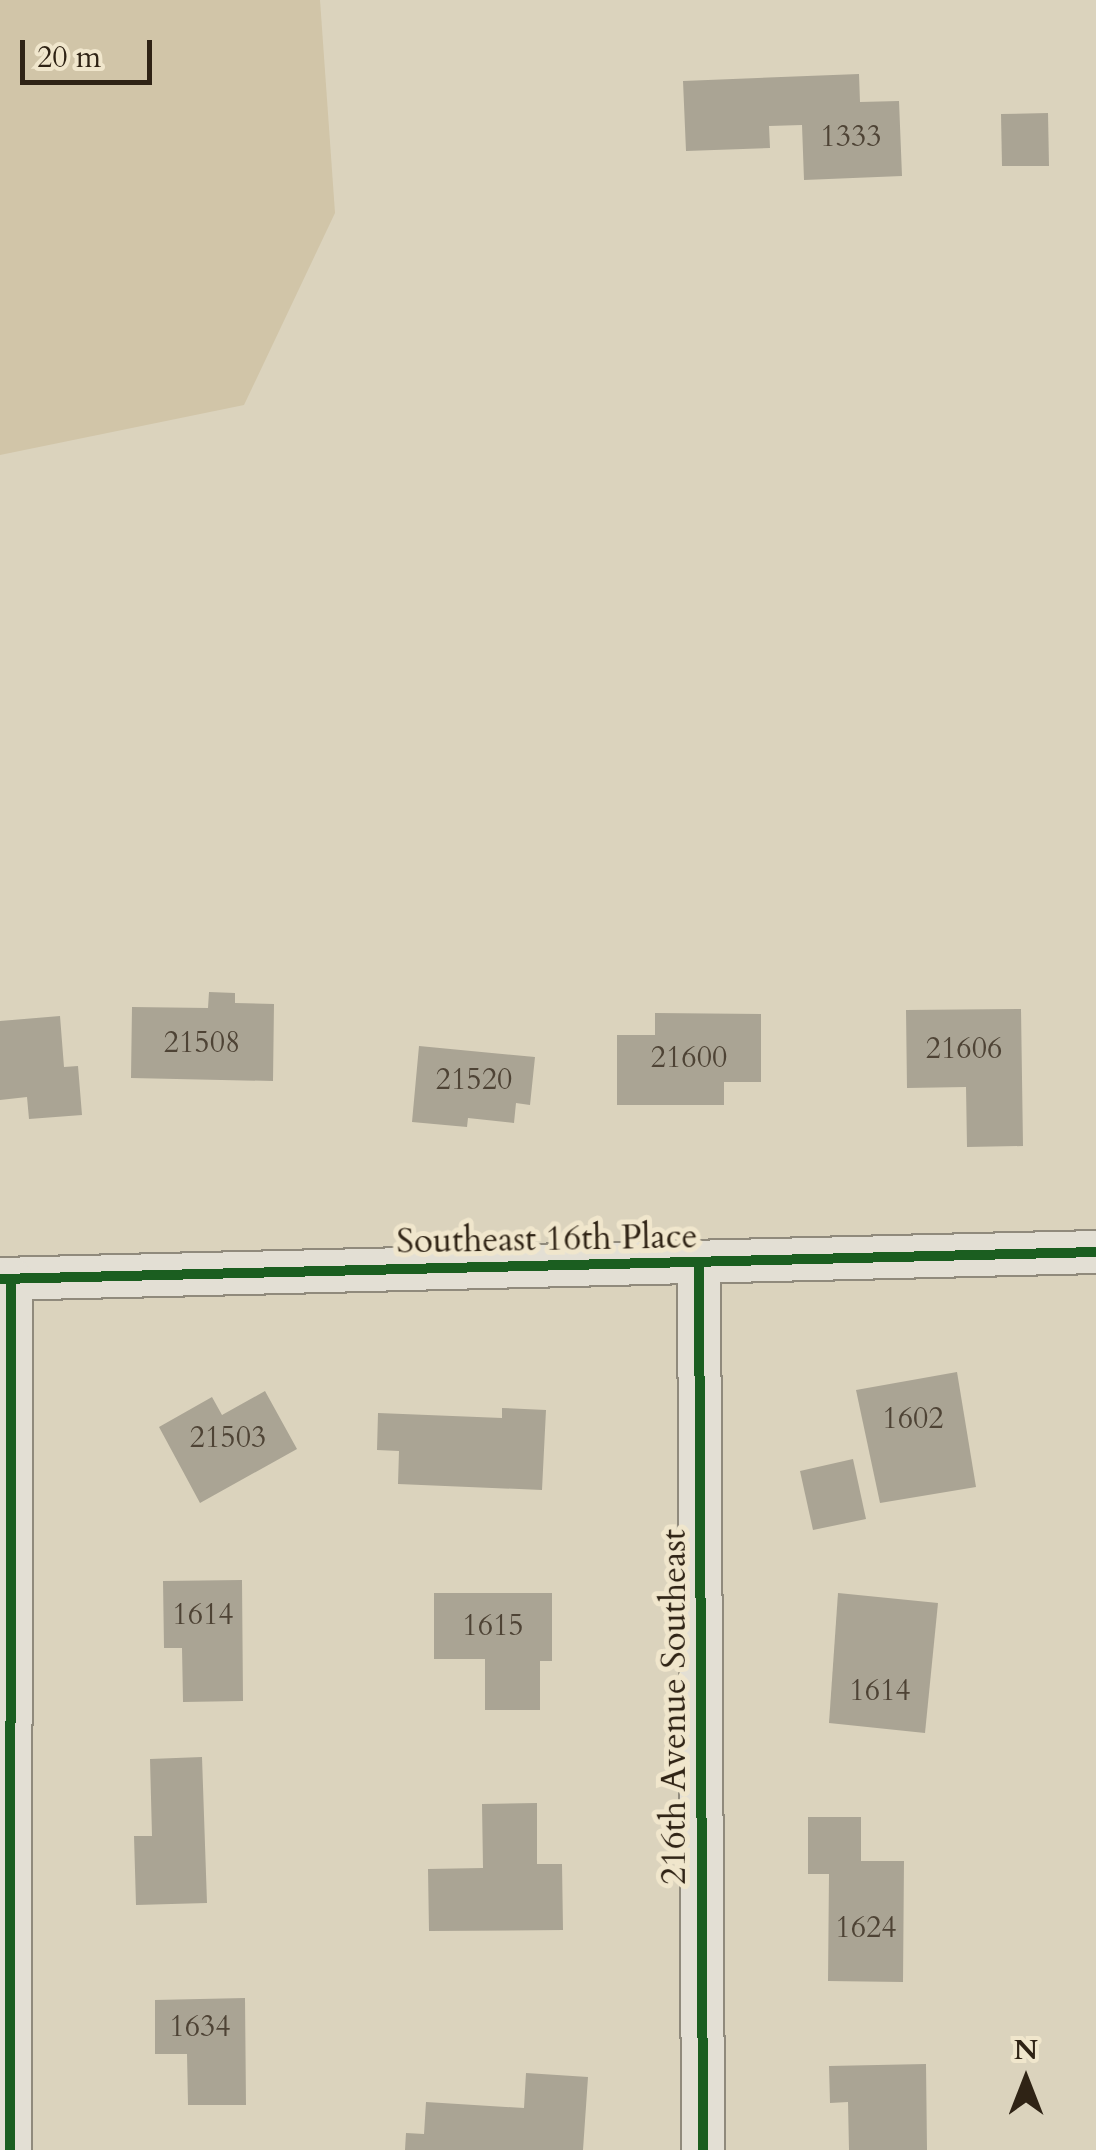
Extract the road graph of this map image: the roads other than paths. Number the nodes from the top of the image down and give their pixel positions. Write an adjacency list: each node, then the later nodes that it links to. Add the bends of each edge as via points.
1 (1096, 1252): 2 (street, Southeast 16th Place)
2 (700, 1264): 3 (street, Southeast 16th Place); 5 (street, 216th Avenue Southeast)
3 (5, 1279): 4 (street)
4 (10, 2150)
5 (703, 2150)

